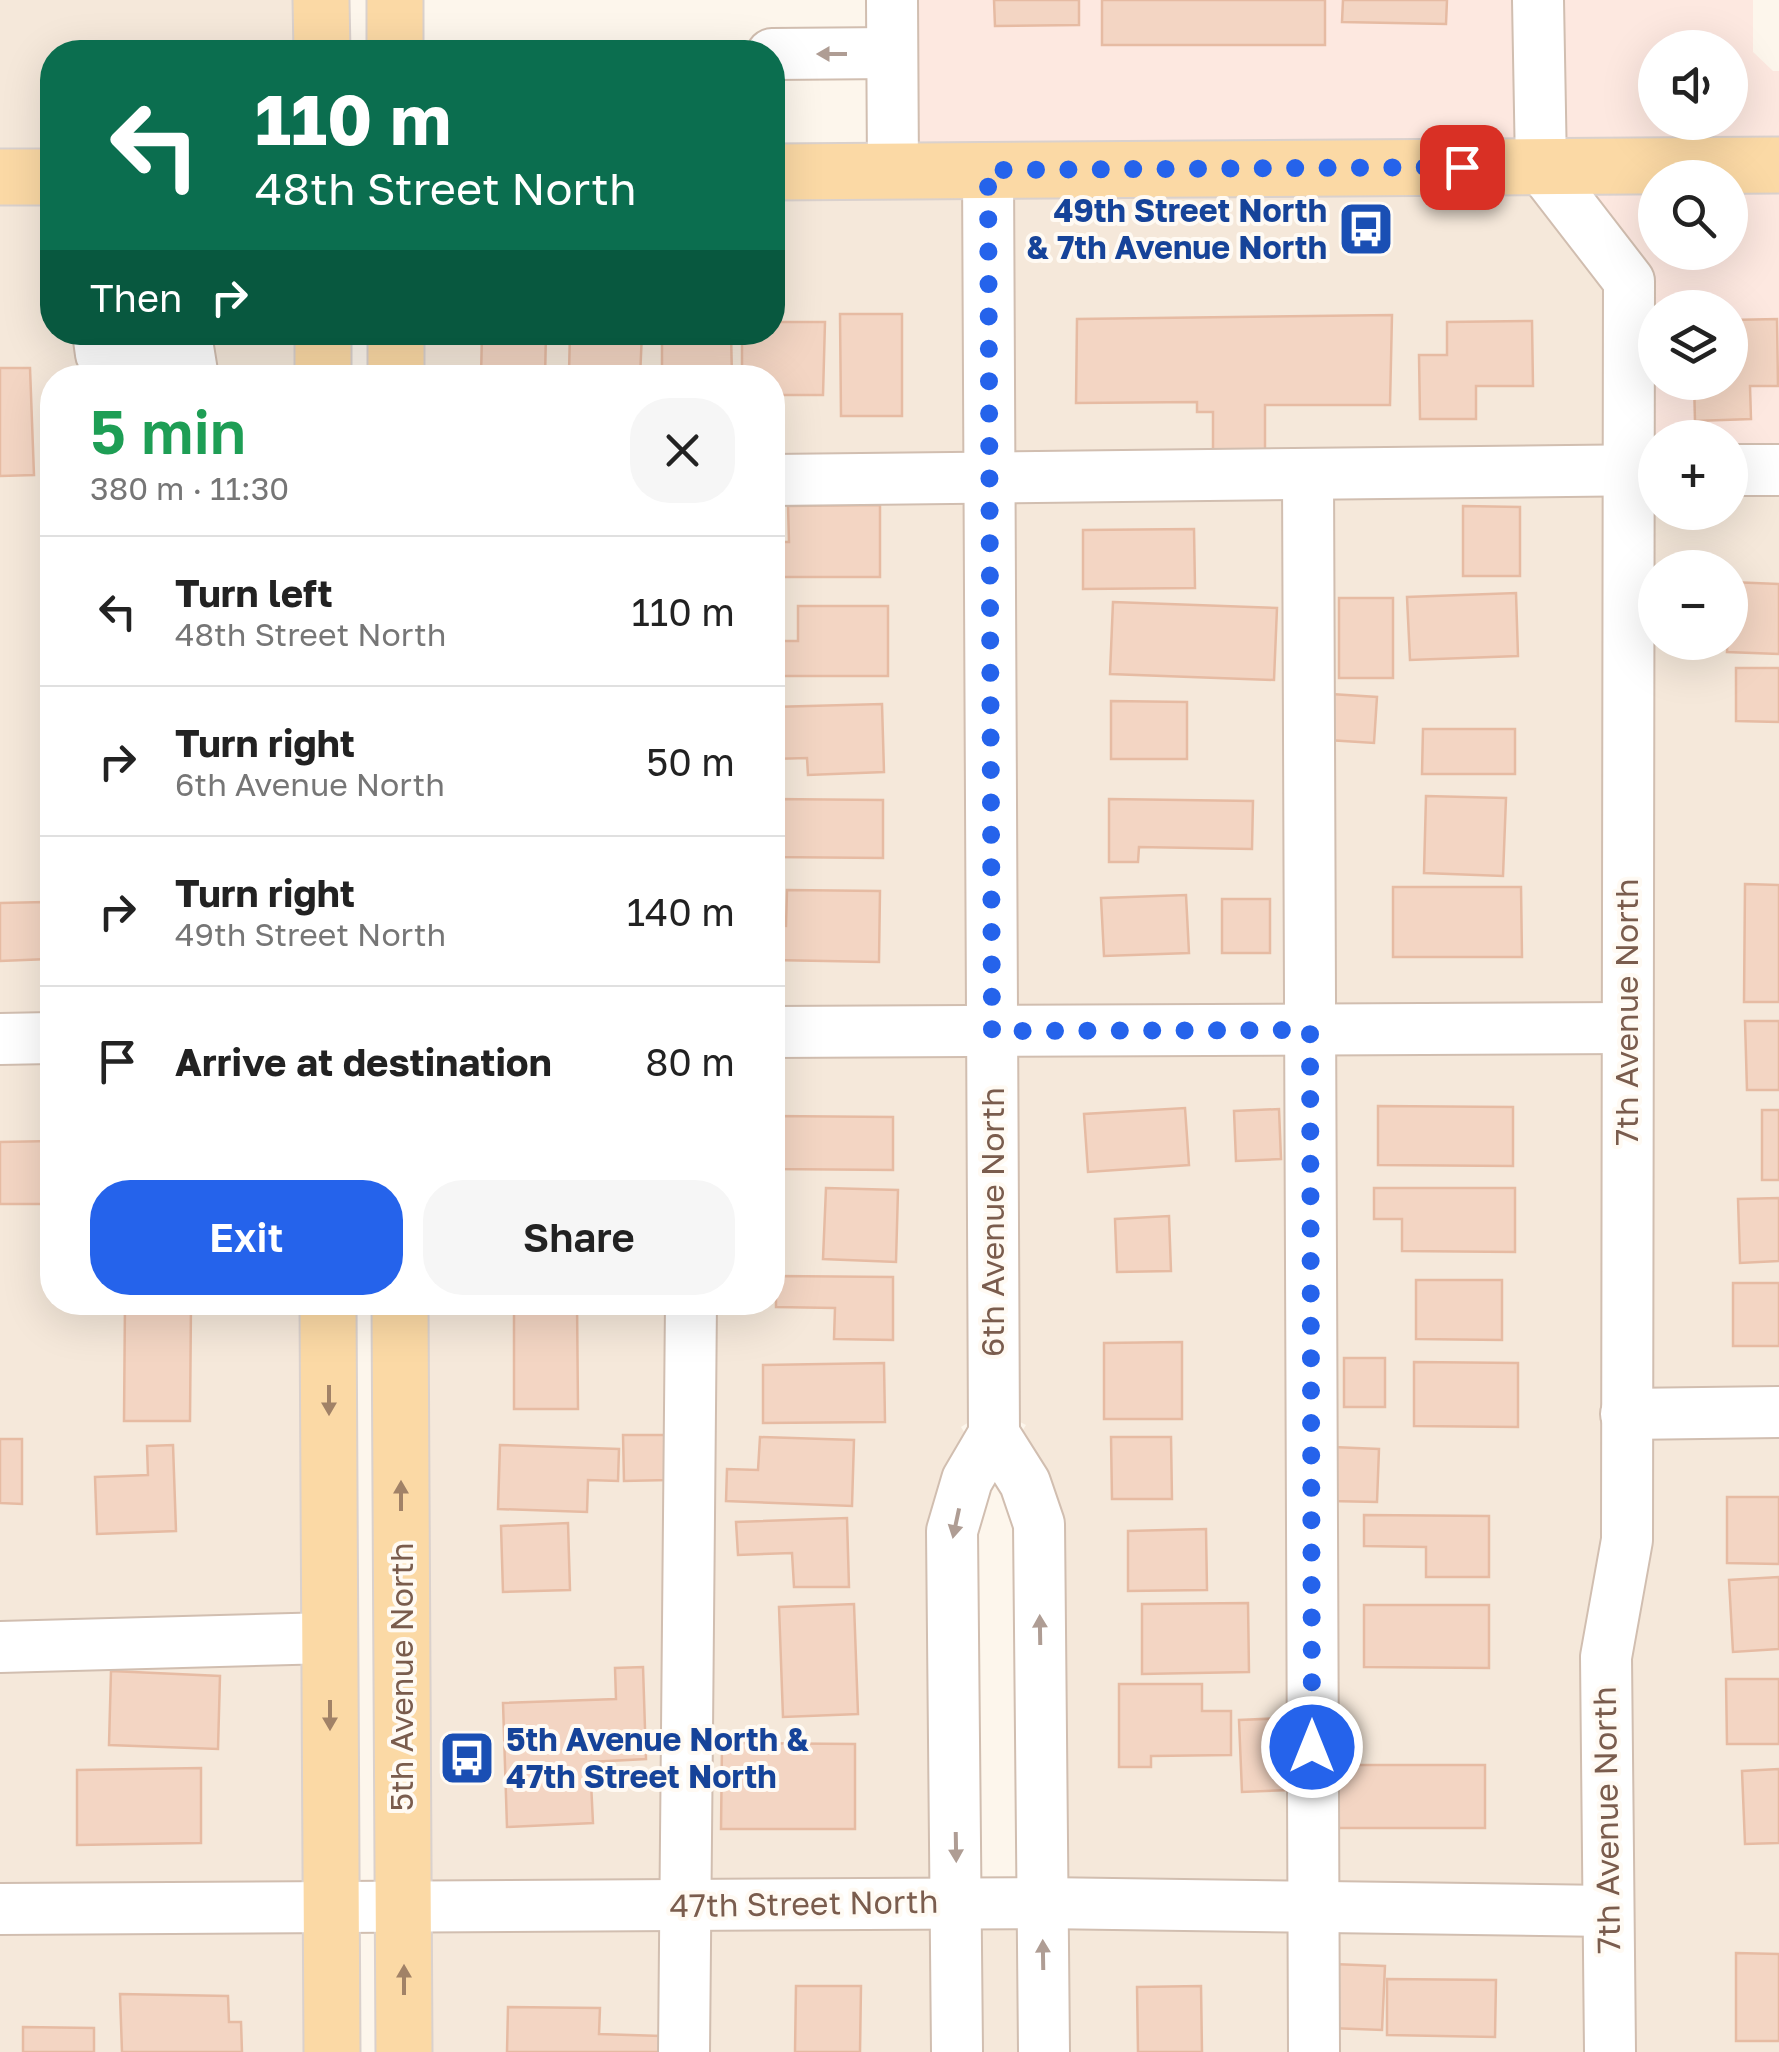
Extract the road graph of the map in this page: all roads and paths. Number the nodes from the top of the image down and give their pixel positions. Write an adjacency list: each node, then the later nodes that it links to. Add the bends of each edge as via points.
1 (322, 0): 5 (main road)
2 (395, 0): 6 (main road)
3 (892, 0): 8 (street)
4 (1538, 0): 10 (street)
5 (322, 40)
6 (395, 40)
7 (785, 54): 8 (street, one-way to 7)
8 (892, 54): 12 (street)
9 (1779, 165): 10 (main road)
10 (1540, 166): 11 (main road); 18 (street, 7th Avenue North, via 1629,281)
11 (988, 170): 12 (main road); 23 (street, 6th Avenue North)
12 (893, 171): 13 (main road)
13 (785, 172)
14 (0, 177): 15 (main road)
15 (40, 177)
16 (100, 345): 17 (street, via 101,354 188,348)
17 (191, 365)
18 (1639, 420)
19 (1638, 470): 22 (street)
20 (1748, 470): 21 (street)
21 (1779, 470)
22 (1308, 474): 23 (street); 27 (street)
23 (990, 478): 24 (street); 28 (street, 6th Avenue North)
24 (785, 480)
25 (1640, 530): 26 (street, 7th Avenue North)
26 (1627, 1028): 27 (street); 36 (street, 7th Avenue North)
27 (1310, 1030): 28 (street); 43 (street)
28 (992, 1031): 29 (street); 37 (street, 6th Avenue North)
29 (785, 1032)
30 (40, 1038): 31 (street)
31 (0, 1039)
32 (328, 1315): 38 (main road, one-way to 38)
33 (400, 1315): 46 (main road, 5th Avenue North, one-way to 33)
34 (690, 1315): 42 (street)
35 (1779, 1412): 36 (street)
36 (1626, 1414): 47 (street, 7th Avenue North, via 1627,1540 1606,1657)
37 (994, 1434): 40 (street, one-way to 40, via 966,1480 952,1531); 41 (street, one-way to 37, via 1038,1524 1026,1483)
38 (330, 1638): 39 (street); 45 (main road, one-way to 45)
39 (0, 1647)
40 (956, 1903): 41 (street, 47th Street North); 42 (street, 47th Street North); 51 (street)
41 (1043, 1903): 43 (street, 47th Street North); 52 (street, one-way to 41)
42 (684, 1906): 46 (street, 47th Street North); 50 (street)
43 (1313, 1906): 47 (street, 47th Street North); 53 (street)
44 (0, 1909): 45 (street, 47th Street North)
45 (331, 1909): 46 (street, 47th Street North); 48 (main road)
46 (404, 1909): 49 (main road, 5th Avenue North, one-way to 46)
47 (1608, 1911): 54 (street, 7th Avenue North)
48 (332, 2052)
49 (404, 2052)
50 (684, 2052)
51 (957, 2052)
52 (1044, 2052)
53 (1314, 2052)
54 (1610, 2052)

